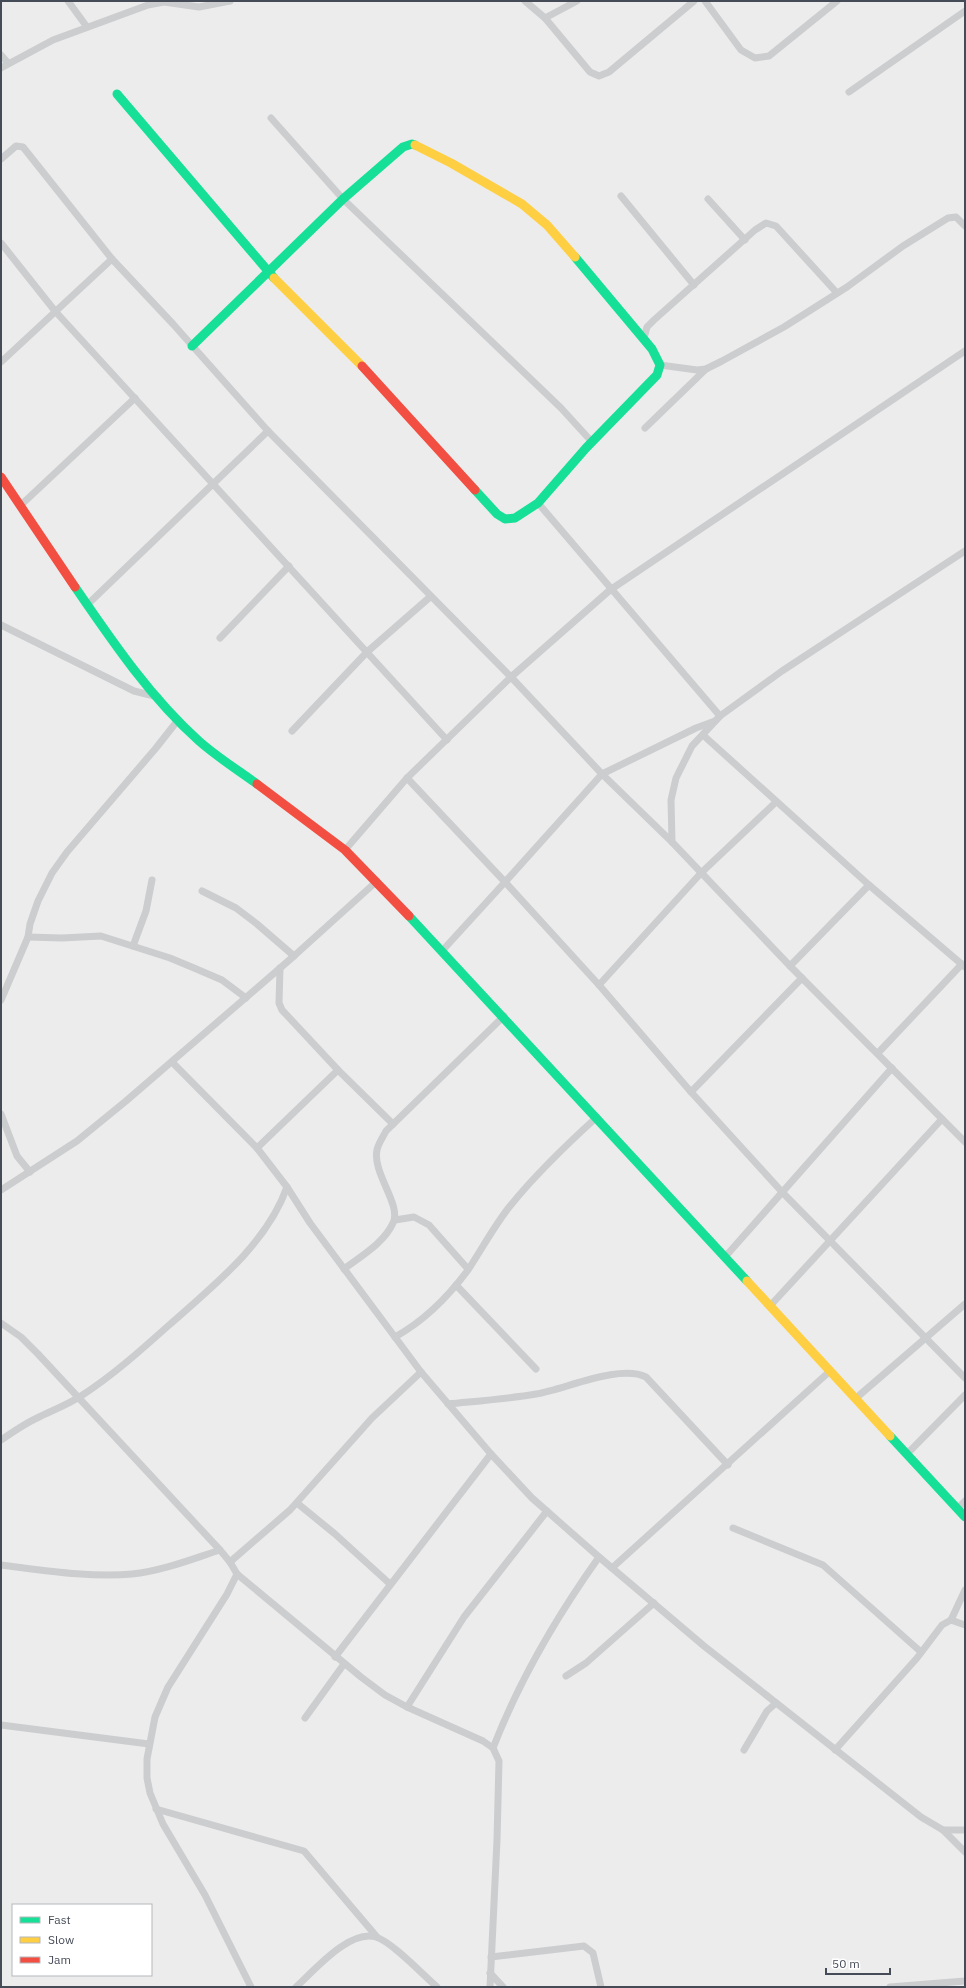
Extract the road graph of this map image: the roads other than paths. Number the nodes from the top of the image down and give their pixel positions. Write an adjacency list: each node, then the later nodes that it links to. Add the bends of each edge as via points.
1 (68, 1): 11 (street)
2 (230, 1): 8 (street, via 199,7)
3 (525, 1): 10 (street)
4 (577, 1): 10 (street)
5 (694, 1): 10 (street, via 609,72 599,76 590,72)
6 (705, 1): 7 (street, via 741,50 755,58 769,56)
7 (837, 1)
8 (185, 3): 11 (street, via 157,3)
9 (965, 11): 15 (street)
10 (545, 18)
11 (87, 27): 13 (street, via 53,40)
12 (1, 55): 13 (street)
13 (8, 63): 14 (street)
14 (1, 68)
15 (849, 92)
16 (117, 94): 26 (street)
17 (271, 118): 20 (street)
18 (1, 159): 25 (street, via 16,146 23,147)
19 (621, 196): 27 (street)
20 (343, 199): 26 (street); 30 (street, via 403,147 408,144 417,145 522,204 537,216 597,281); 39 (street, via 561,408)
21 (708, 199): 23 (street)
22 (965, 226): 28 (street, via 956,217 948,218 903,246)
23 (744, 240): 27 (street); 28 (street, via 761,225 772,223)
24 (1, 243): 29 (street)
25 (112, 259): 29 (street); 31 (street)
26 (268, 272): 31 (street); 42 (street, via 342,344 497,514 504,519 515,518)
27 (694, 285): 30 (street, via 654,320)
28 (837, 294): 35 (street, via 784,327)
29 (55, 311): 33 (street); 36 (street)
30 (644, 338): 34 (street)
31 (192, 346): 38 (street)
32 (965, 351): 46 (street)
33 (1, 362)
34 (660, 365): 35 (street, via 689,370); 39 (street, via 657,375)
35 (706, 369): 37 (street)
36 (135, 398): 41 (street); 43 (street)
37 (645, 428)
38 (268, 431): 41 (street); 47 (street)
39 (592, 442): 42 (street)
40 (1, 477): 43 (street)
41 (214, 483): 45 (street); 48 (street)
42 (538, 503): 46 (street)
43 (21, 505): 48 (street)
44 (965, 551): 54 (street, via 782,671)
45 (289, 566): 50 (street); 51 (street)
46 (610, 590): 52 (street); 54 (street)
47 (430, 597): 51 (street); 52 (street)
48 (87, 605): 53 (street)
49 (1, 625): 53 (street, via 134,691)
50 (220, 638)
51 (367, 652): 56 (street); 58 (street)
52 (511, 677): 58 (street); 59 (street)
53 (158, 697): 55 (street)
54 (719, 718): 57 (street); 59 (street)
55 (178, 720): 63 (street, via 211,750); 70 (street, via 77,839 52,873 38,901)
56 (292, 731)
57 (703, 735): 61 (street); 62 (street, via 692,746 676,778 671,800)
58 (447, 740): 60 (street)
59 (602, 774): 62 (street); 67 (street)
60 (407, 778): 63 (street); 67 (street)
61 (776, 802): 64 (street); 68 (street)
62 (672, 842): 64 (street)
63 (345, 850): 66 (street)
64 (701, 873): 74 (street); 78 (street)
65 (152, 880): 71 (street, via 148,905)
66 (377, 882): 72 (street); 73 (street)
67 (505, 882): 72 (street); 78 (street)
68 (869, 885): 74 (street); 75 (street)
69 (202, 891): 73 (street, via 236,908)
70 (28, 937): 71 (street, via 96,935); 80 (street)
71 (133, 946): 79 (street, via 222,980)
72 (442, 951): 81 (street)
73 (294, 956): 76 (street)
74 (790, 966): 77 (street)
75 (964, 966): 82 (street)
76 (280, 968): 79 (street); 85 (street, via 280,1006)
77 (802, 978): 82 (street); 86 (street)
78 (599, 986): 86 (street)
79 (246, 998): 83 (street)
80 (1, 1000)
81 (504, 1016): 88 (street); 90 (street)
82 (878, 1053): 84 (street)
83 (172, 1062): 92 (street); 93 (street, via 77,1141)
84 (892, 1068): 89 (street); 96 (street)
85 (338, 1070): 90 (street); 92 (street)
86 (691, 1092): 96 (street)
87 (1, 1114): 93 (street, via 17,1156)
88 (597, 1117): 99 (street); 101 (street, via 546,1165 509,1207)
89 (942, 1119): 91 (street); 98 (street)
90 (393, 1124): 97 (street, via 386,1131 377,1150 380,1175 394,1211)
91 (965, 1142)
92 (257, 1148): 94 (street)
93 (30, 1172): 95 (street)
94 (287, 1187): 100 (street); 113 (street, via 277,1211 262,1232 219,1281 117,1370)
95 (1, 1190)
96 (783, 1193): 98 (street); 99 (street)
97 (394, 1220): 100 (street, via 376,1244); 101 (street, via 414,1217 428,1225)
98 (831, 1240): 104 (street); 107 (street)
99 (725, 1257): 104 (street)
100 (344, 1269): 106 (street)
101 (468, 1269): 102 (street)
102 (456, 1285): 106 (street, via 412,1328); 108 (street)
103 (965, 1304): 107 (street)
104 (770, 1306): 109 (street)
105 (1, 1323): 113 (street, via 21,1337)
106 (395, 1337): 110 (street)
107 (926, 1338): 111 (street); 114 (street)
108 (536, 1369)
109 (830, 1371): 114 (street); 119 (street)
110 (421, 1372): 115 (street); 121 (street, via 372,1418)
111 (965, 1378)
112 (965, 1395): 118 (street)
113 (79, 1398): 116 (street, via 36,1418); 126 (street)
114 (855, 1398): 118 (street)
115 (448, 1404): 117 (street); 119 (street, via 538,1394 600,1377 639,1373 646,1377)
116 (1, 1440)
117 (491, 1454): 123 (street); 132 (street)
118 (907, 1454): 122 (street)
119 (728, 1465): 130 (street)
120 (965, 1501): 122 (street)
121 (297, 1503): 128 (street); 132 (street)
122 (957, 1509): 124 (street)
123 (547, 1511): 127 (street); 142 (street, via 464,1617)
124 (965, 1517)
125 (733, 1528): 137 (street, via 823,1565)
126 (220, 1550): 128 (street); 129 (street, via 132,1574 75,1573)
127 (599, 1557): 130 (street); 146 (street, via 578,1587 535,1660)
128 (230, 1562): 131 (street)
129 (1, 1565)
130 (612, 1568): 134 (street)
131 (237, 1574): 138 (street); 145 (street, via 168,1686 155,1717)
132 (390, 1584): 138 (street)
133 (965, 1590): 135 (street)
134 (654, 1603): 140 (street, via 586,1663); 141 (street)
135 (951, 1620): 136 (street); 137 (street, via 942,1625)
136 (965, 1625)
137 (921, 1652): 148 (street)
138 (335, 1657): 139 (street)
139 (344, 1664): 142 (street, via 385,1695); 143 (street)
140 (566, 1676)
141 (776, 1703): 147 (street, via 767,1711); 148 (street)
142 (407, 1707): 146 (street, via 483,1741)
143 (305, 1718)
144 (1, 1726): 145 (street)
145 (150, 1744): 149 (street, via 147,1778)
146 (492, 1748): 154 (street, via 499,1761 499,1776)
147 (744, 1750)
148 (835, 1750): 150 (street, via 921,1818)
149 (156, 1809): 153 (street, via 304,1851); 157 (street, via 205,1895)
150 (943, 1830): 151 (street); 152 (street)
151 (965, 1830)
152 (965, 1852)
153 (377, 1937): 158 (street, via 368,1936 343,1944); 159 (street, via 395,1949)
154 (491, 1957): 155 (street); 162 (street, via 584,1946 593,1954)
155 (490, 1973): 160 (street); 161 (street)
156 (965, 1981): 163 (street)
157 (251, 1987)
158 (296, 1987)
159 (437, 1987)
160 (490, 1987)
161 (503, 1987)
162 (601, 1987)
163 (890, 1987)

